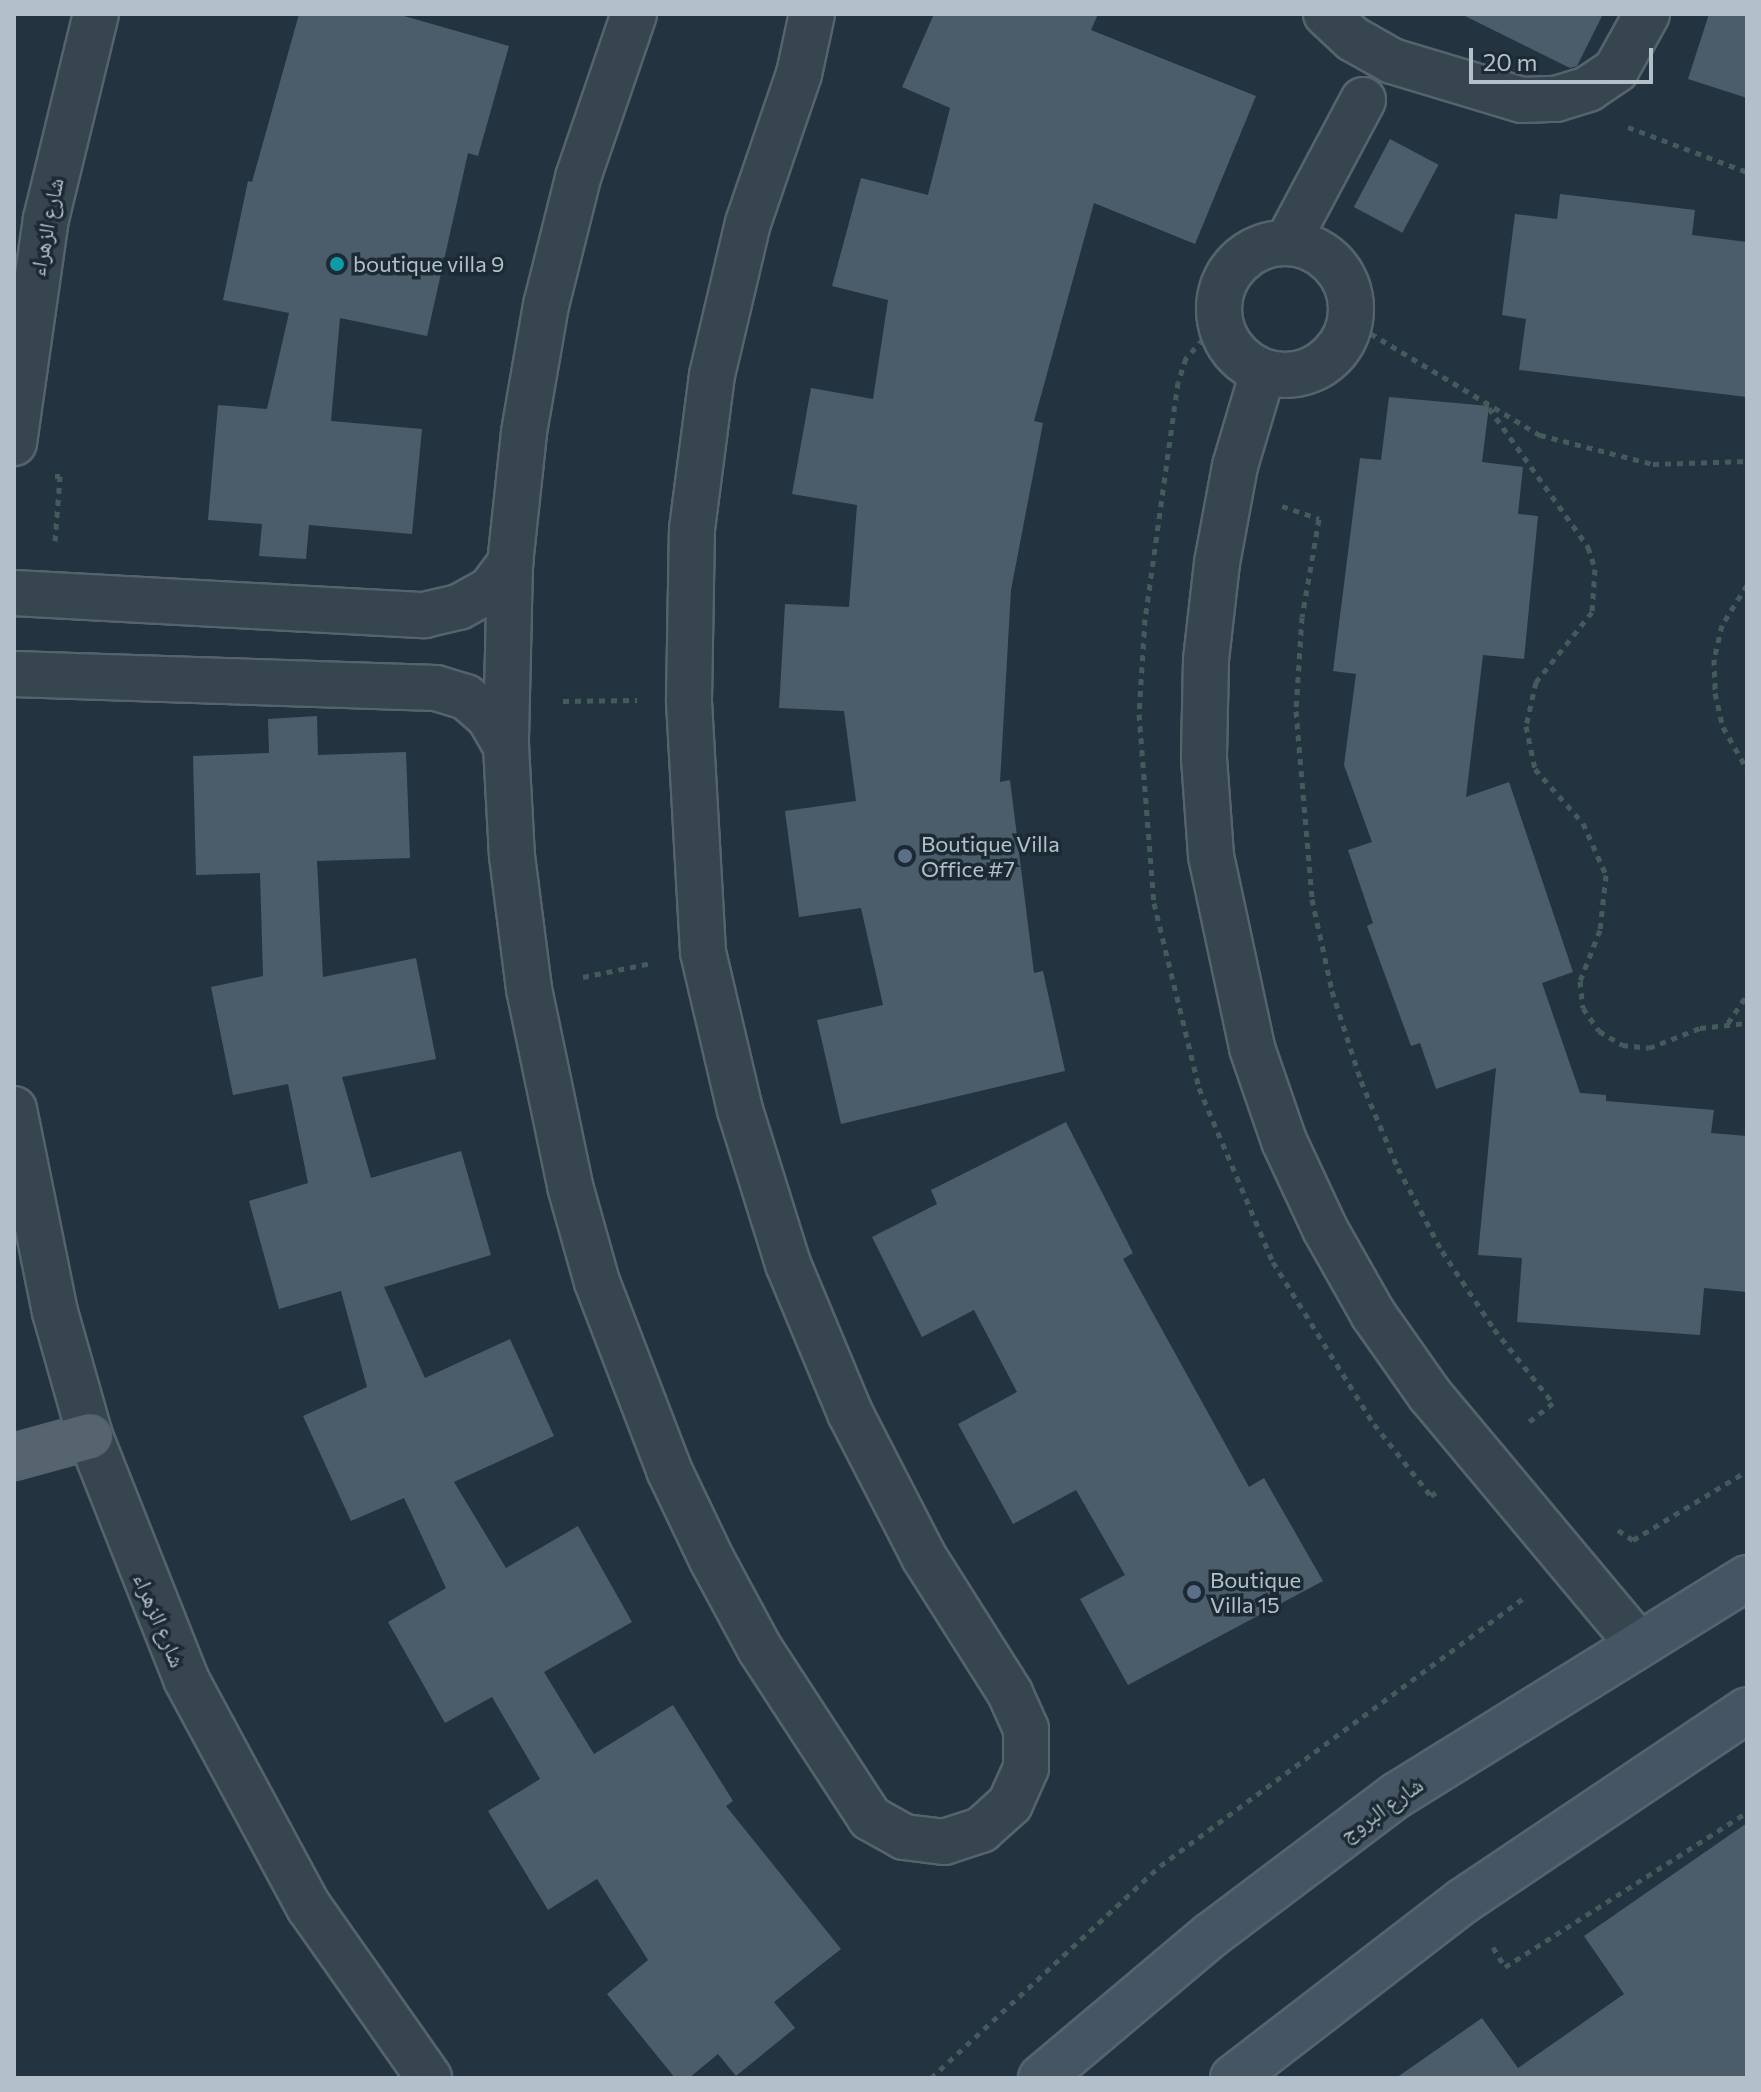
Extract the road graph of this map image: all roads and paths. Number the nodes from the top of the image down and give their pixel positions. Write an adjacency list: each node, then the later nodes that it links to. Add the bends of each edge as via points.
1 (96, 14): 14 (street, شارع الزهراء, via 46,219)
2 (634, 14): 17 (street, via 578,178 546,305 524,433)
3 (812, 14): 21 (street, via 799,74 748,223 712,375 692,529)
4 (1326, 14): 6 (street, via 1353,39 1392,61 1522,100)
5 (1647, 14): 6 (street, via 1616,70 1588,89)
6 (1556, 99): 8 (path)
7 (1363, 100): 9 (street)
8 (1747, 172)
9 (1287, 243): 10 (street, via 1243,258 1227,275 1219,297); 11 (street, via 1329,259 1343,277)
10 (1219, 321): 12 (street, via 1242,361); 33 (path, via 1186,358 1178,382 1145,619 1139,714 1143,809 1154,903 1173,996 1205,1102 1260,1233 1321,1344 1374,1424 1431,1496)
11 (1350, 321): 12 (street, via 1342,343 1308,371 1286,376); 13 (path)
12 (1263, 372): 33 (street, via 1235,466 1206,660 1204,758 1211,856 1227,952 1275,1114 1325,1229 1373,1314)
13 (1489, 408): 15 (path, via 1540,435 1595,453 1653,464); 28 (path, via 1588,547 1595,569 1592,612 1536,682 1526,726 1535,769 1583,823 1606,875 1600,930 1580,981 1583,1008 1610,1038 1649,1048)
14 (14, 443)
15 (1747, 461)
16 (1270, 502): 33 (path, via 1319,519 1302,617 1296,711 1312,899 1332,991 1367,1096 1442,1251 1494,1329 1553,1403)
17 (510, 563): 19 (street, via 490,590 459,607 424,615); 22 (street)
18 (1747, 585): 24 (path, via 1722,625 1714,659 1723,727)
19 (14, 593)
20 (14, 674): 23 (street, via 436,688 466,697 489,717)
21 (689, 699): 22 (path); 25 (street)
22 (506, 702): 23 (street)
23 (506, 746): 26 (street, via 512,856)
24 (1747, 769)
25 (703, 952): 26 (path); 26 (street, via 740,1110 788,1264 850,1413 924,1557 1010,1693 1026,1729 1026,1768 1010,1804 981,1830 944,1842 904,1837 870,1818 760,1649 712,1560 669,1470 597,1282 566,1172)
26 (529, 989)
27 (1747, 995): 28 (path)
28 (1728, 1023): 29 (path)
29 (1747, 1023)
30 (14, 1109): 31 (street, شارع الزهراء, via 55,1312)
31 (90, 1436): 32 (main road); 42 (street, شارع الزهراء, via 180,1665 244,1795 309,1907)
32 (14, 1457)
33 (1482, 1457): 38 (street)
34 (1747, 1471): 35 (path, via 1633,1540)
35 (1609, 1524)
36 (1747, 1578): 38 (street, شارع البروج)
37 (1519, 1589): 43 (path, via 1526,1600 1160,1866)
38 (1638, 1644): 44 (street, شارع البروج, via 1397,1795 1211,1935)
39 (1747, 1710): 41 (street)
40 (1747, 1812): 41 (path, via 1505,1967)
41 (1463, 1901): 45 (street)
42 (429, 2078)
43 (931, 2078)
44 (1041, 2078)
45 (1233, 2078)

